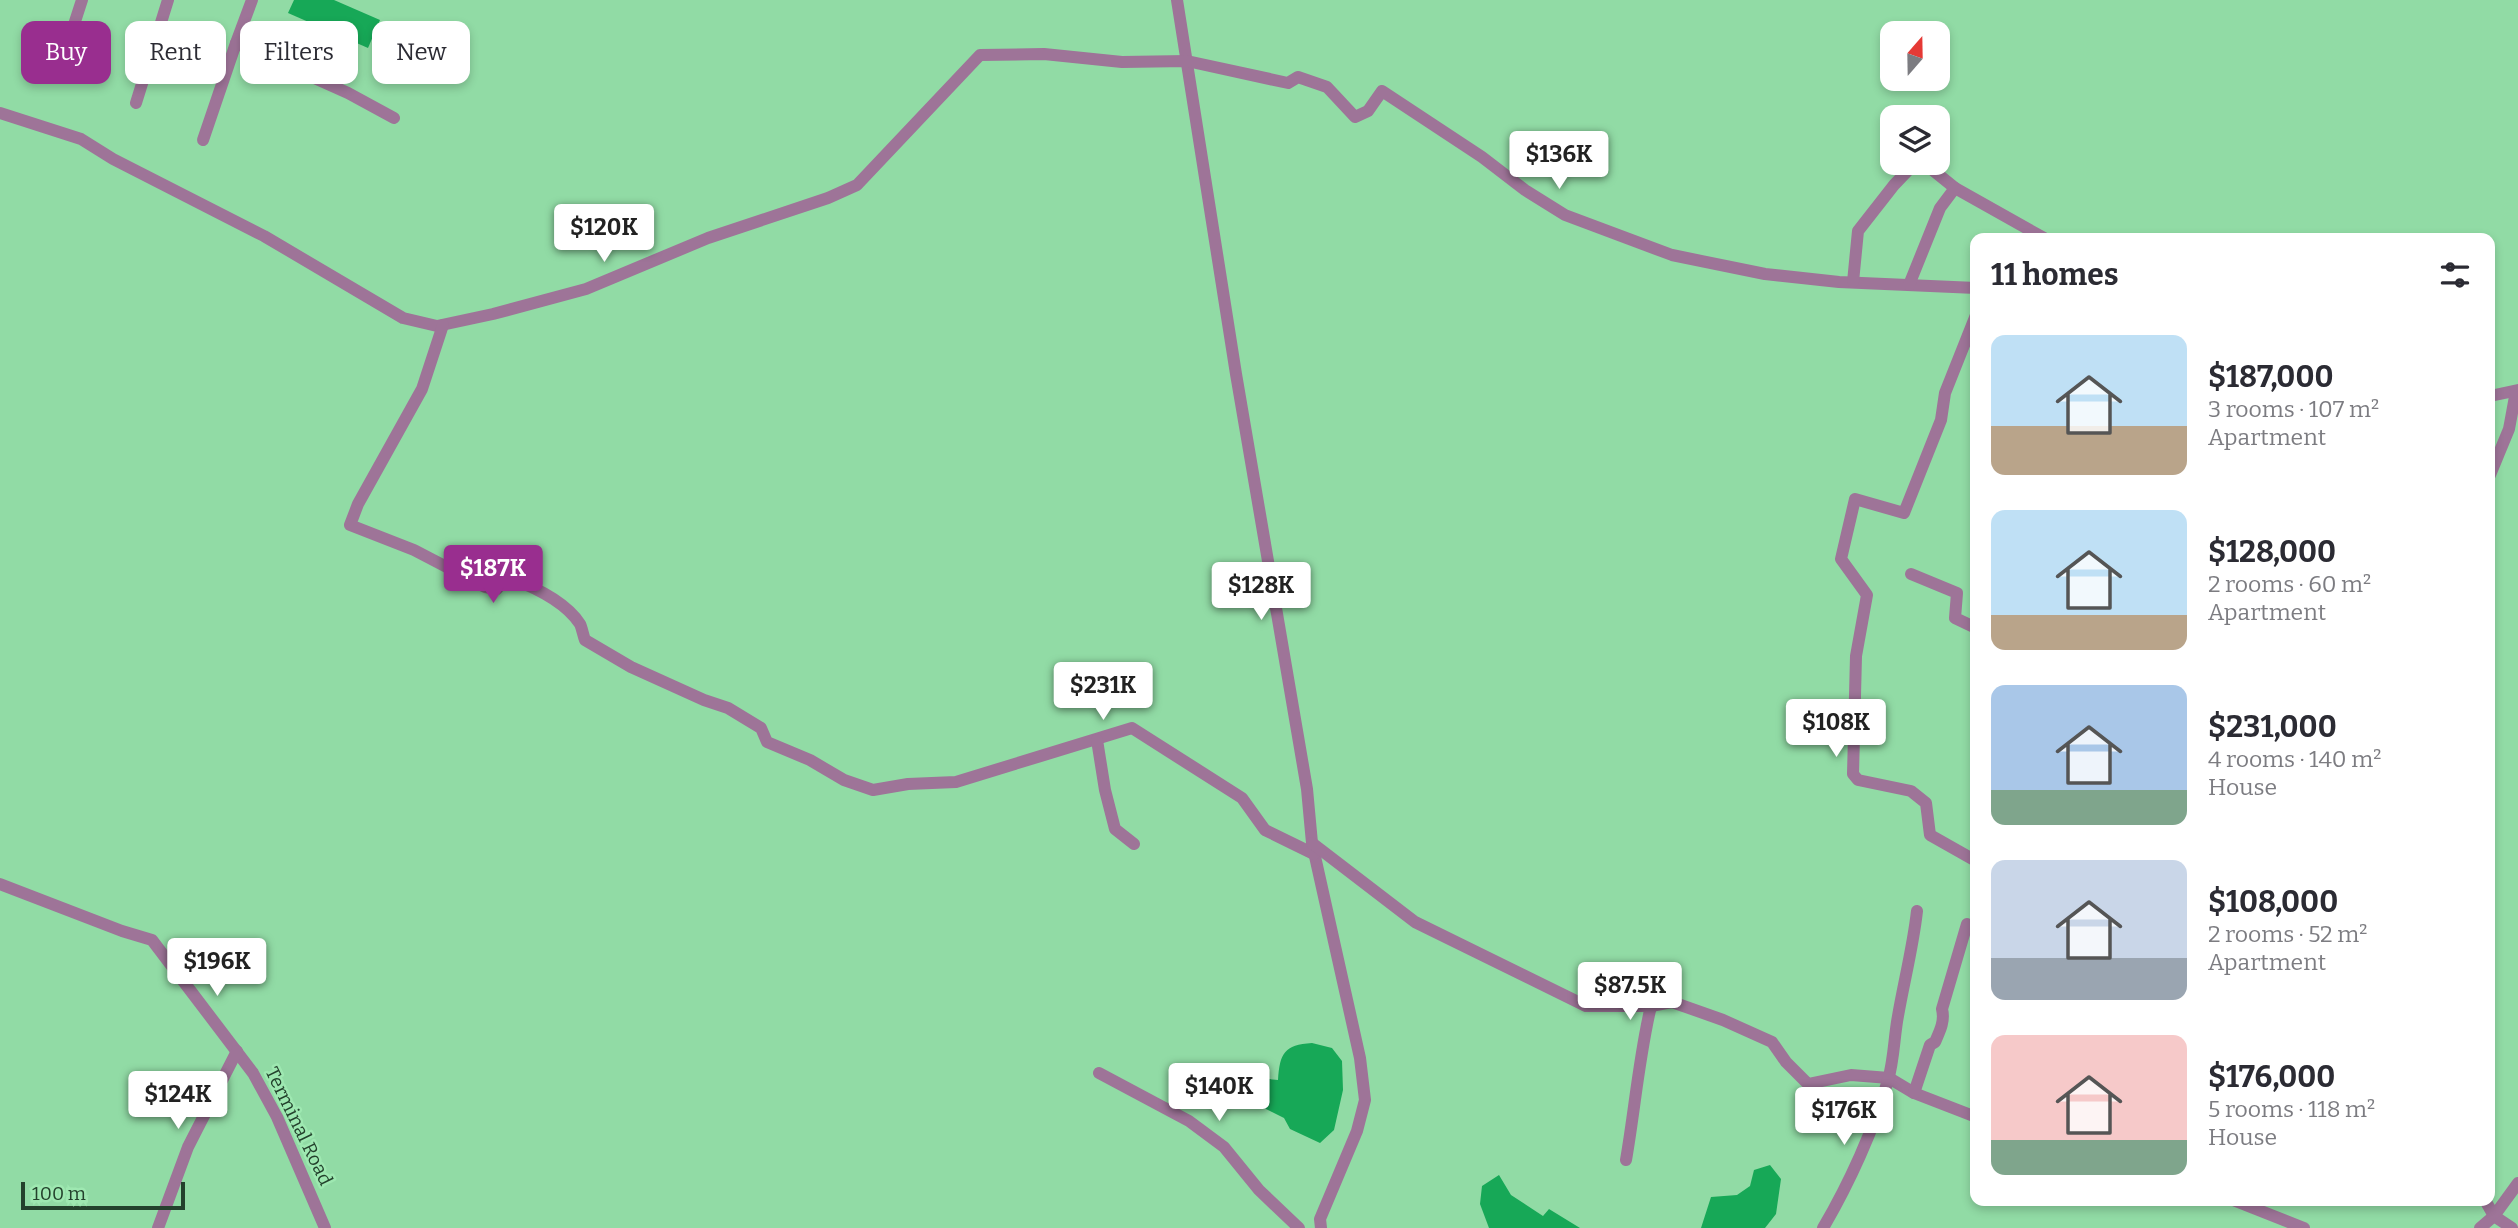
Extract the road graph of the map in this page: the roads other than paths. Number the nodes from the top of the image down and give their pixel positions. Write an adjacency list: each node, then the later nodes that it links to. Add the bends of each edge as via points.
1 (82, 0): 5 (street)
2 (168, 0): 8 (street)
3 (252, 0): 6 (street)
4 (1177, 0): 7 (street)
5 (75, 21)
6 (236, 43): 10 (street); 11 (street)
7 (1187, 61): 16 (street, via 1288,83 1298,76 1327,87 1355,117 1368,111 1382,91 1525,190 1576,219 1672,255 1765,274); 19 (street, via 980,55 856,185 708,238 586,289); 28 (street)
8 (136, 103)
9 (0, 113): 19 (street, via 81,139 264,236 403,318)
10 (394, 117)
11 (203, 139)
12 (1904, 175): 16 (street, via 1858,231)
13 (1939, 175): 14 (street)
14 (1955, 188): 15 (street); 17 (street, via 1940,208)
15 (2035, 233)
16 (1853, 282): 17 (street)
17 (1909, 285): 18 (street)
18 (1970, 288)
19 (443, 325): 26 (street, via 422,389 350,525 414,550 485,587 497,589 508,577 531,586 564,608 580,624 585,640 631,667 728,708 761,728 767,741 873,790 956,782)
20 (1970, 330): 29 (street, via 1904,513 1856,499 1841,559 1867,595 1856,656 1853,774 1858,780 1911,791 1926,803 1930,835)
21 (2517, 390): 22 (street); 23 (street, via 2509,429)
22 (2495, 395)
23 (2495, 463)
24 (1910, 574): 25 (street, via 1957,593 1955,618)
25 (1970, 625)
26 (1097, 740): 27 (street, via 1115,829); 28 (street, via 1132,729 1242,799 1265,830)
27 (1134, 845)
28 (1313, 848): 33 (street, via 1415,922 1586,1006); 47 (street, via 1360,1058 1365,1100 1320,1219)
29 (1970, 858)
30 (0, 884): 34 (street, Terminal Road, via 152,940)
31 (1917, 911): 36 (street)
32 (1967, 924): 37 (street, via 1942,1009 1941,1030 1930,1045)
33 (1651, 1006): 36 (street, via 1672,1002 1772,1042 1808,1084 1851,1075); 39 (street)
34 (237, 1051): 44 (street, via 188,1147); 45 (street, Terminal Road, via 277,1117)
35 (1099, 1073): 46 (street, via 1189,1121 1224,1147 1259,1190)
36 (1889, 1078): 37 (street); 48 (street)
37 (1914, 1093): 38 (street)
38 (1970, 1114)
39 (1626, 1160)
40 (2518, 1183): 43 (street)
41 (2248, 1206): 49 (street)
42 (2488, 1206): 43 (street)
43 (2494, 1216): 50 (street); 51 (street)
44 (158, 1228)
45 (325, 1228)
46 (1299, 1228)
47 (1321, 1228)
48 (1823, 1228)
49 (2304, 1228)
50 (2480, 1228)
51 (2512, 1228)

